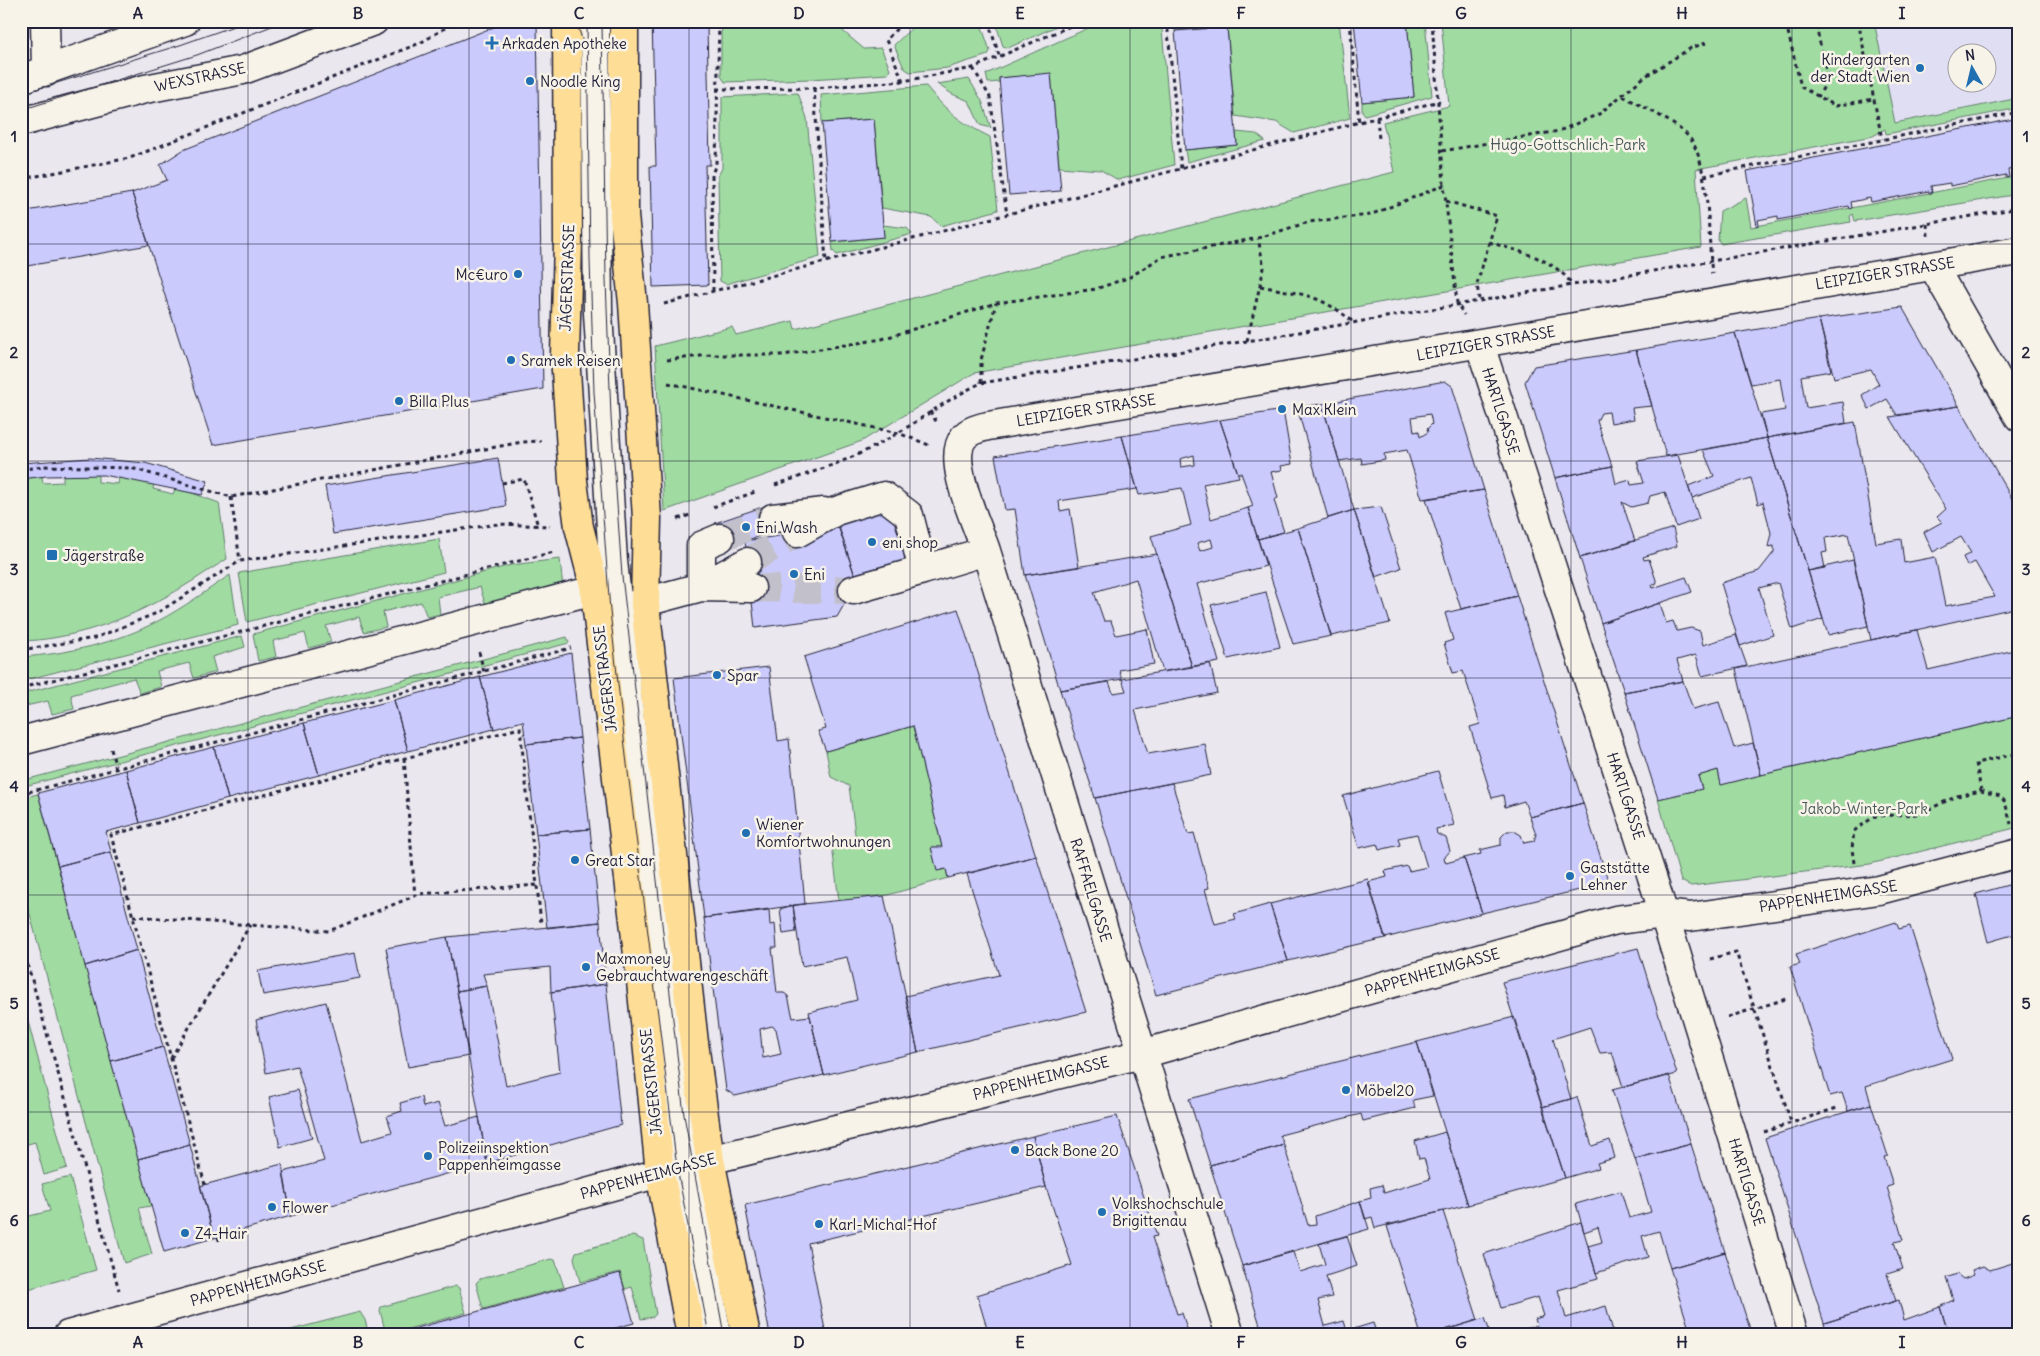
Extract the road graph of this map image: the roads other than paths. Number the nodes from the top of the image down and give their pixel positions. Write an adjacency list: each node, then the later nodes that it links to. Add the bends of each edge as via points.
1 (45, 21): 7 (street)
2 (185, 21): 7 (street)
3 (374, 21): 8 (street, WEXSTRASSE, via 243,70 144,89)
4 (567, 21): 23 (main road, JÄGERSTRASSE, via 565,355 573,482 578,527)
5 (595, 21): 23 (street, JÄGERSTRASSE, via 598,313 613,561)
6 (624, 21): 23 (main road, JÄGERSTRASSE, via 624,216 647,518)
7 (33, 75)
8 (21, 122)
9 (2019, 251): 10 (street, LEIPZIGER STRASSE)
10 (1933, 266): 11 (street, LEIPZIGER STRASSE); 12 (street)
11 (1480, 345): 13 (street, LEIPZIGER STRASSE, via 988,426 970,433); 26 (street, HARTLGASSE)
12 (2019, 417)
13 (959, 445): 18 (street, RAFFAELGASSE, via 957,466)
14 (836, 511): 15 (street); 16 (street); 19 (street, via 884,496 910,515)
15 (773, 518)
16 (797, 533)
17 (720, 538): 21 (street, via 702,546)
18 (986, 551): 19 (street); 27 (street, RAFFAELGASSE)
19 (923, 570): 22 (street)
20 (749, 575): 21 (street)
21 (701, 587): 23 (street)
22 (853, 590)
23 (611, 611): 24 (street); 28 (main road, JÄGERSTRASSE, via 640,972); 28 (main road, JÄGERSTRASSE, via 694,1043)
24 (21, 741)
25 (2015, 841): 26 (street, PAPPENHEIMGASSE, via 1879,890 1690,917)
26 (1664, 914): 27 (street, PAPPENHEIMGASSE, via 1616,920); 34 (street, HARTLGASSE)
27 (1142, 1054): 28 (street, PAPPENHEIMGASSE); 33 (street, RAFFAELGASSE)
28 (685, 1166): 29 (street, PAPPENHEIMGASSE); 30 (main road, JÄGERSTRASSE); 31 (street, JÄGERSTRASSE); 32 (main road, JÄGERSTRASSE)
29 (68, 1335)
30 (691, 1335)
31 (717, 1335)
32 (746, 1335)
33 (1230, 1335)
34 (1794, 1335)

